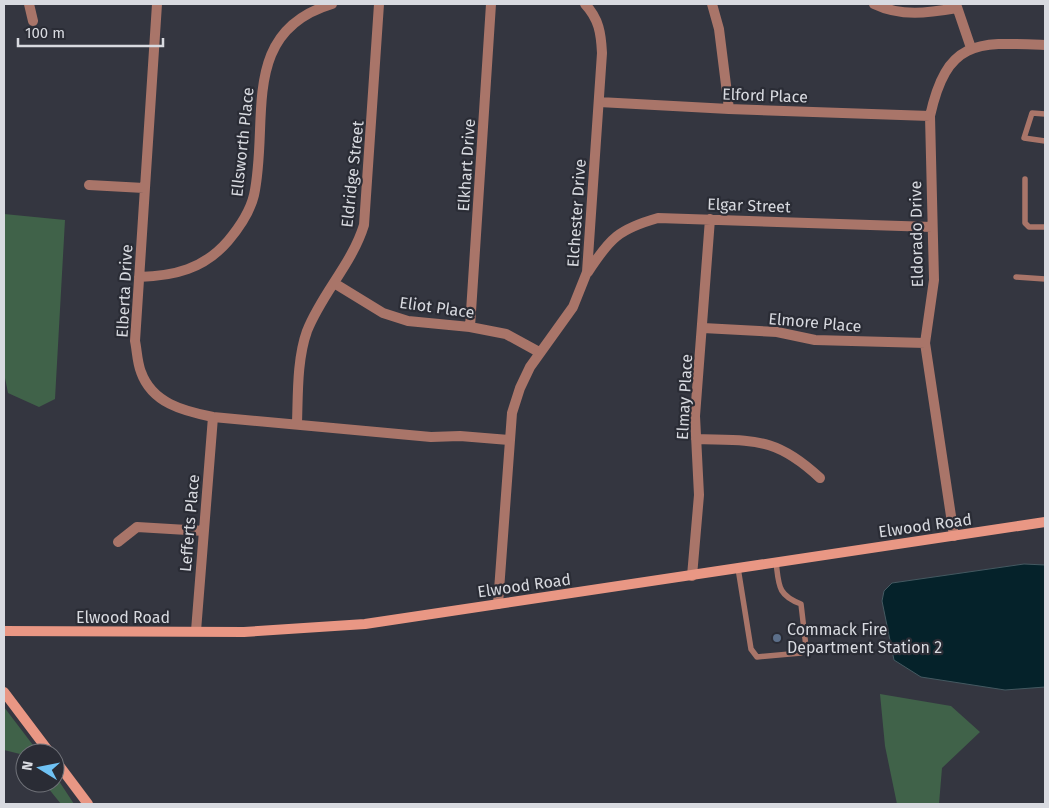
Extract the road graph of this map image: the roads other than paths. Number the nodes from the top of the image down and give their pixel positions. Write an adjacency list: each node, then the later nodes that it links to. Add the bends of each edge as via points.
1 (29, 4): 10 (street)
2 (158, 4): 20 (street, Elberta Drive)
3 (332, 4): 25 (street, Ellsworth Place, via 313,10 294,22 279,38 270,55 262,92 254,196 245,218 212,256 183,272)
4 (379, 4): 28 (street, Eldridge Street, via 364,225 358,244)
5 (491, 4): 29 (street, Elkhart Drive)
6 (585, 4): 13 (street, Elchester Drive, via 595,15 601,33)
7 (712, 4): 14 (street, via 720,29)
8 (874, 4): 9 (street, via 893,12 912,14)
9 (956, 6): 12 (street)
10 (33, 21)
11 (1045, 45): 12 (street, via 992,44)
12 (971, 48): 16 (street, Eldorado Drive, via 958,56 946,72 934,95)
13 (599, 102): 14 (street, Elford Place); 24 (street, Elchester Drive)
14 (729, 110): 16 (street, Elford Place)
15 (1045, 114): 17 (lane, via 1032,113 1024,138)
16 (930, 116): 22 (street, Eldorado Drive)
17 (1045, 141)
18 (1025, 179): 23 (lane, via 1025,223 1029,227)
19 (89, 185): 20 (street)
20 (144, 188): 25 (street, Elberta Drive)
21 (710, 219): 22 (street, Elgar Street); 24 (street, Elgar Street, via 658,218 638,223 615,236); 30 (street, Elmay Place)
22 (932, 227): 31 (street, Eldorado Drive, via 934,280)
23 (1045, 227)
24 (587, 272): 32 (street, Elchester Drive, via 573,307)
25 (140, 277): 33 (street, Elberta Drive, via 135,340 141,372 154,394 168,404 188,412)
26 (1016, 277): 27 (lane)
27 (1045, 278)
28 (334, 283): 29 (street, Eliot Place, via 383,313 408,321); 34 (street, Eldridge Street, via 307,332)
29 (470, 327): 32 (street, Eliot Place, via 506,334)
30 (703, 328): 31 (street, Elmore Place, via 778,332 815,340); 35 (street, Elmay Place)
31 (925, 343): 40 (street, Eldorado Drive)
32 (539, 352): 36 (street, Elchester Drive, via 520,388 512,413)
33 (213, 416): 34 (street, Elberta Drive); 39 (street, Lefferts Place)
34 (297, 424): 36 (street, Elberta Drive, via 431,437)
35 (696, 439): 37 (street, via 752,441 777,446 799,459); 44 (street, Elmay Place, via 699,495)
36 (509, 440): 45 (street, Elchester Drive)
37 (820, 478)
38 (1045, 522): 40 (main road, Elwood Road)
39 (204, 531): 41 (street, via 137,527); 47 (street, Lefferts Place)
40 (954, 536): 42 (main road, Elwood Road)
41 (118, 542)
42 (776, 562): 43 (main road, Elwood Road); 43 (lane, via 780,590 787,599 800,604 806,647 801,653 766,658 757,657 751,650)
43 (738, 568): 44 (main road, Elwood Road)
44 (692, 576): 45 (main road, Elwood Road)
45 (498, 604): 47 (main road, Elwood Road, via 365,624 298,630)
46 (4, 631): 47 (main road, Elwood Road)
47 (196, 631)
48 (4, 692): 49 (main road)
49 (42, 743)
50 (65, 773): 51 (main road)
51 (88, 804)

